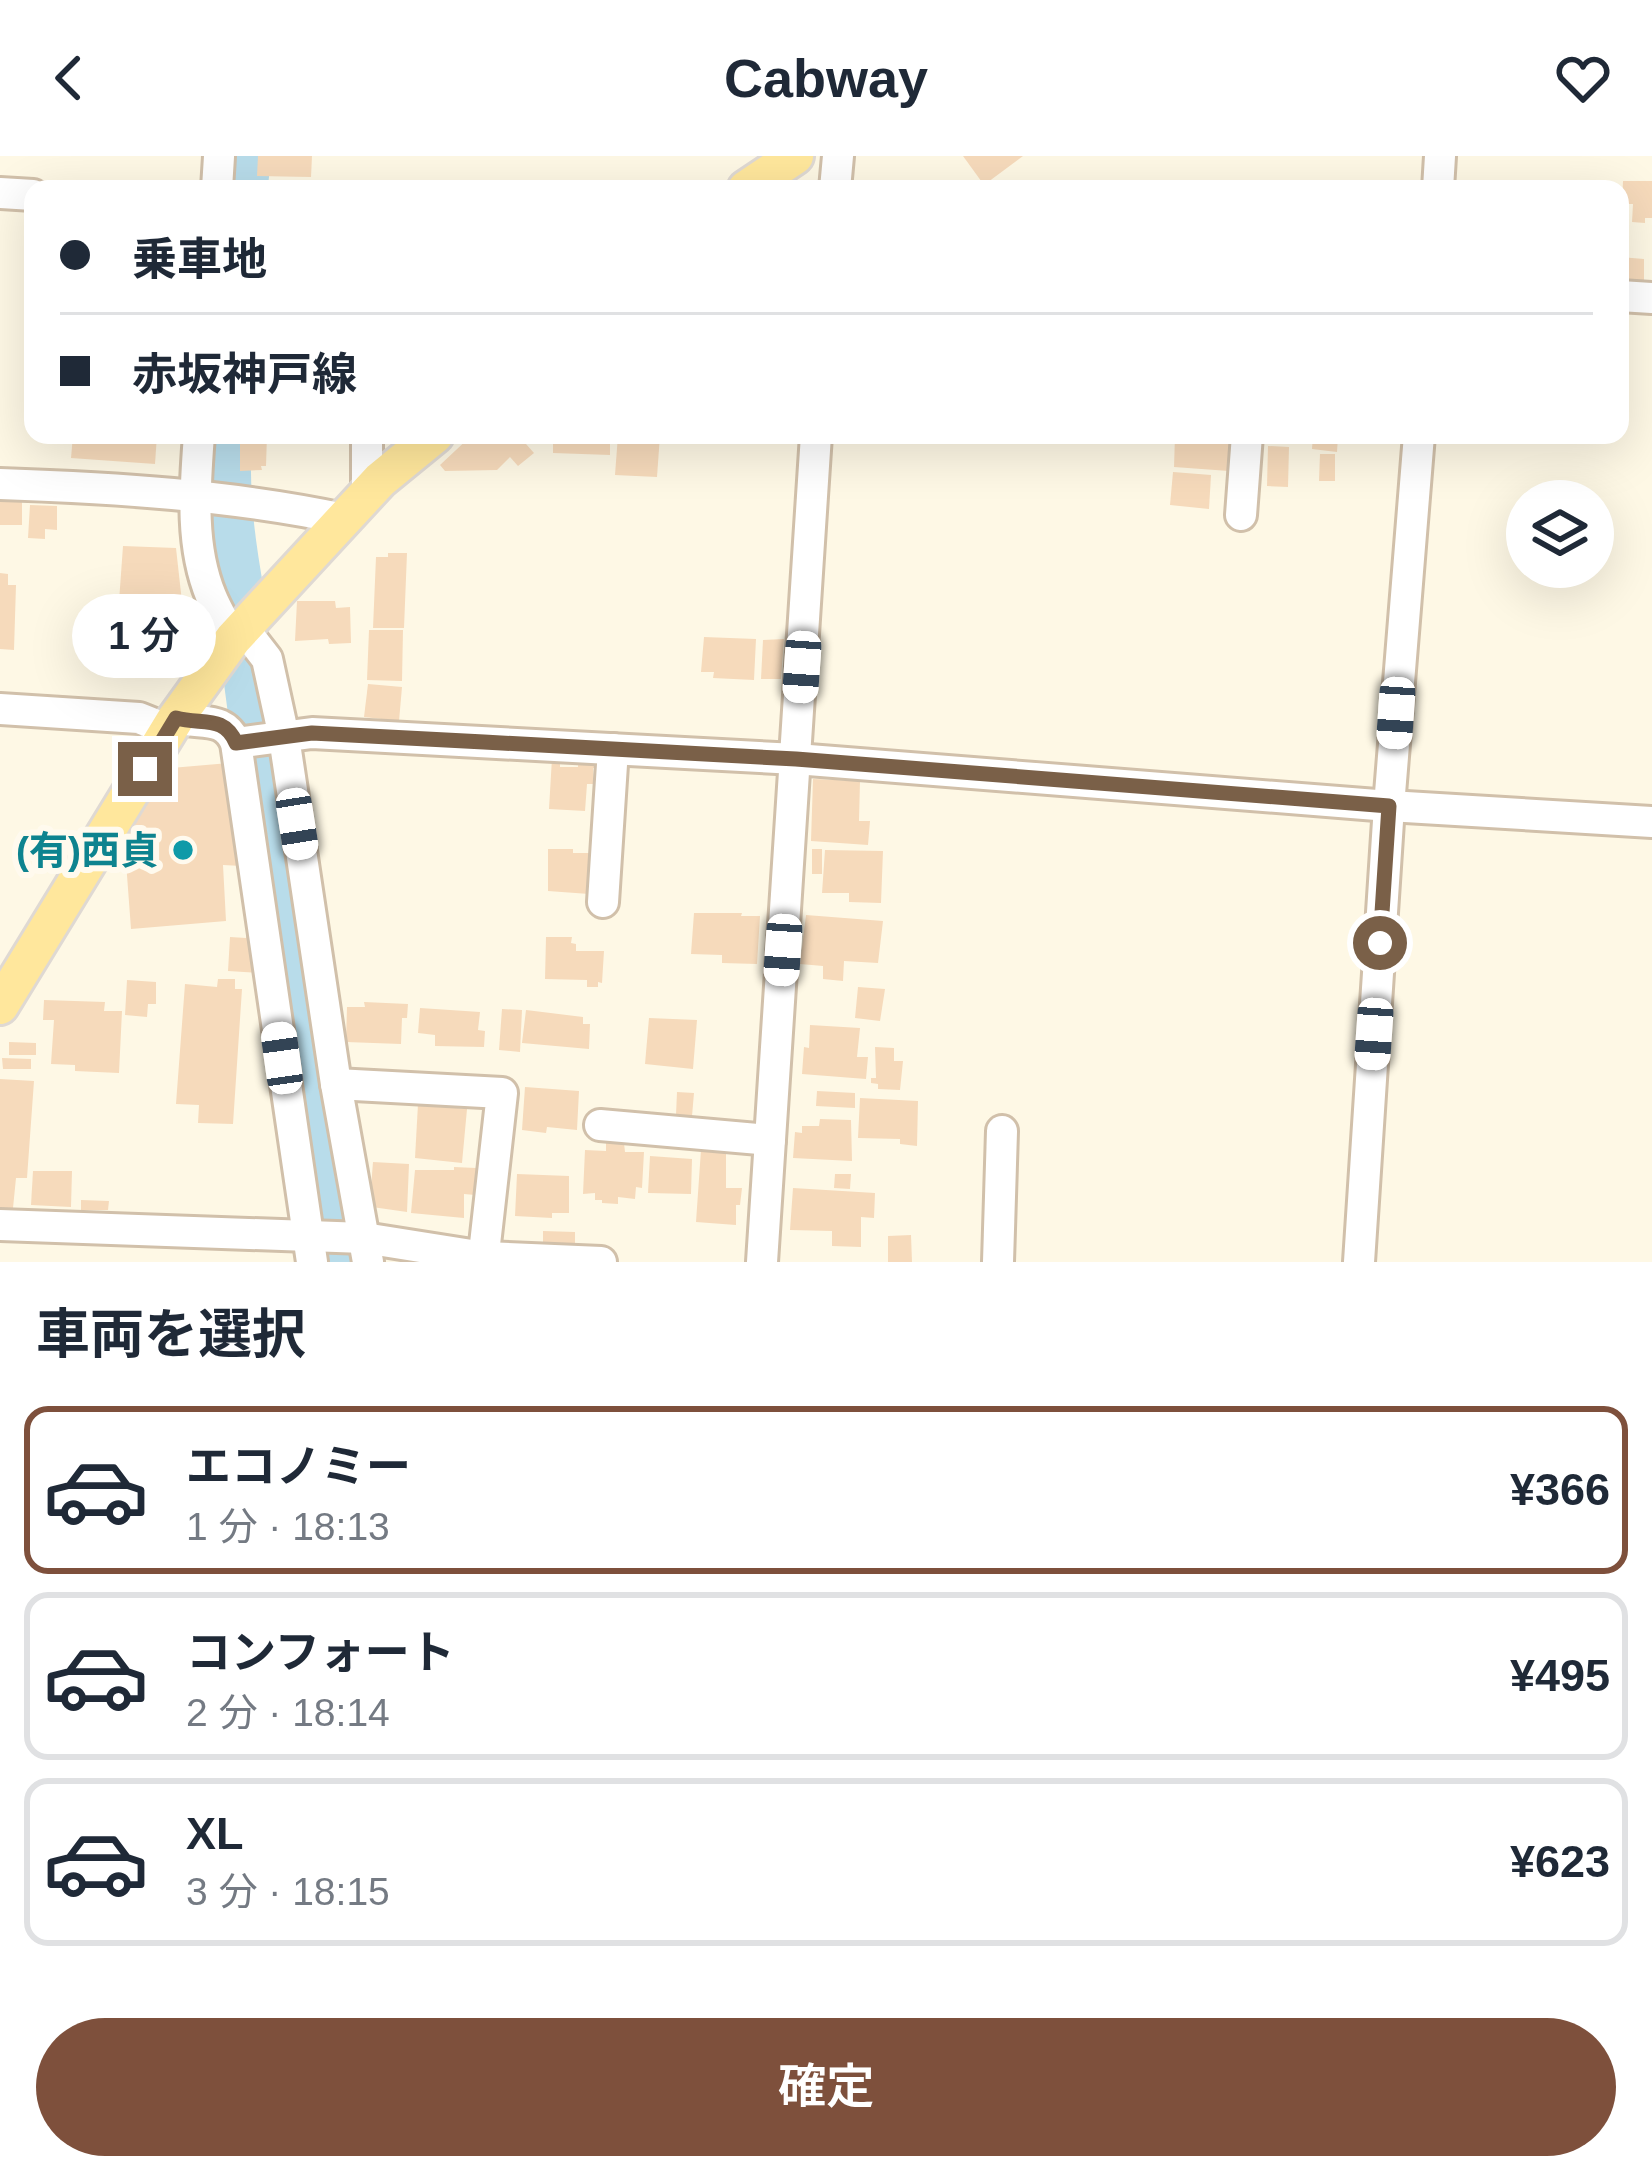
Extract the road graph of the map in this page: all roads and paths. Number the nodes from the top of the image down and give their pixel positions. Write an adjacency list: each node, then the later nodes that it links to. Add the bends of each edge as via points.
1 (795, 156): 2 (main road)
2 (759, 180)
3 (199, 444): 10 (street)
4 (366, 444): 11 (street)
5 (424, 444): 11 (main road)
6 (815, 444): 18 (street)
7 (1246, 444): 12 (street)
8 (1418, 444): 19 (street)
9 (0, 484): 10 (street)
10 (196, 498): 11 (street); 13 (street, via 210,594)
11 (355, 507): 13 (main road)
12 (1241, 515)
13 (238, 634): 15 (main road); 16 (street, via 267,659)
14 (0, 709): 15 (street)
15 (172, 724): 16 (street, via 222,723); 22 (main road)
16 (260, 740): 17 (street, via 312,733); 23 (street); 28 (street)
17 (613, 749): 18 (street); 21 (street)
18 (796, 759): 19 (street); 26 (street)
19 (1389, 806): 20 (street); 34 (street)
20 (1652, 822)
21 (603, 902)
22 (0, 1006)
23 (336, 1084): 28 (street); 29 (street, via 502,1093)
24 (600, 1125): 26 (street)
25 (1001, 1131): 33 (street)
26 (770, 1140): 32 (street)
27 (0, 1225): 28 (street)
28 (339, 1246): 29 (street)
29 (483, 1260): 30 (street)
30 (583, 1262): 31 (street)
31 (602, 1262)
32 (762, 1262)
33 (998, 1262)
34 (1358, 1262)

